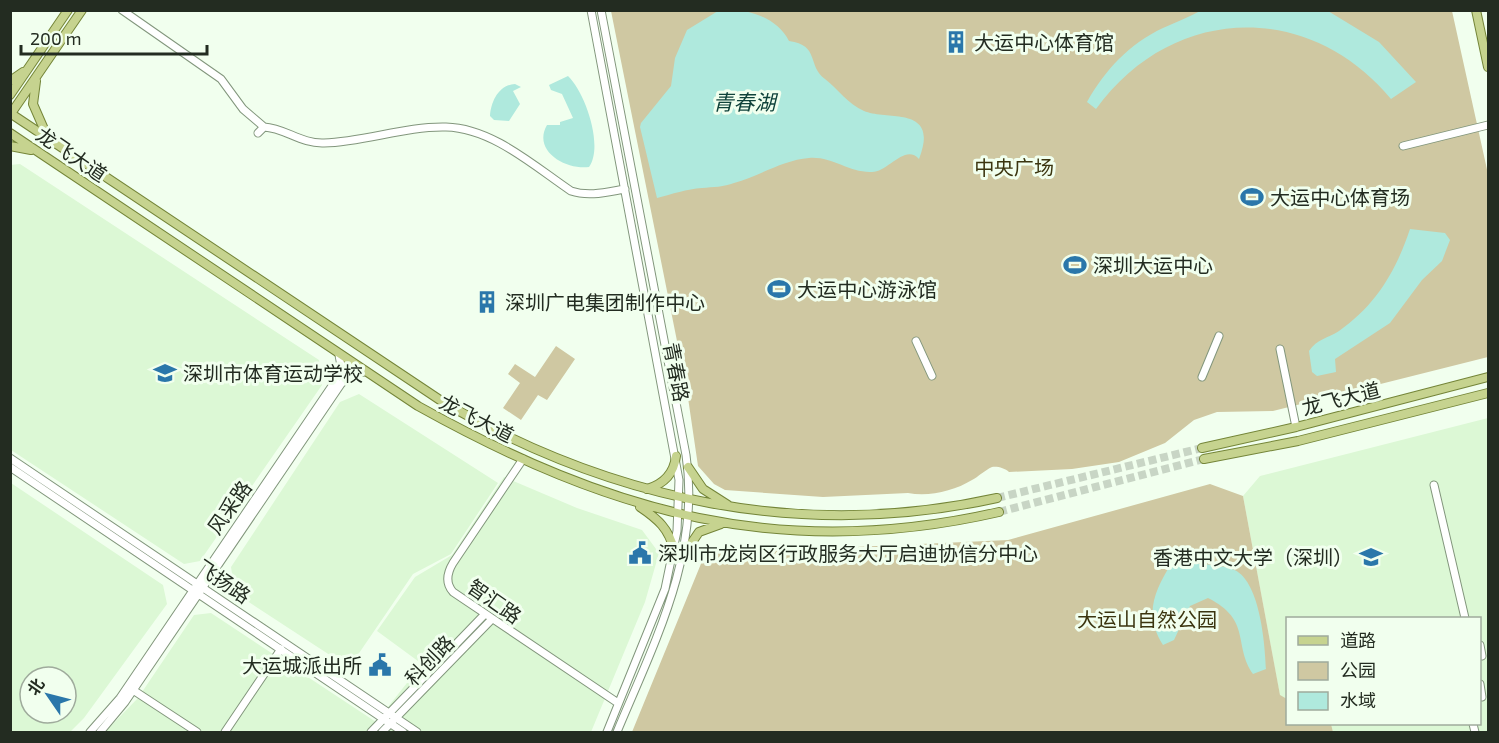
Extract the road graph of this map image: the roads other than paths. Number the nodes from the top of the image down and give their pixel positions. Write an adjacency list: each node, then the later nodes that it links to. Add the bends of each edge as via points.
1 (68, 10): 7 (main road)
2 (81, 10): 9 (main road)
3 (122, 10): 14 (street, via 221,79 243,110)
4 (591, 10): 21 (street, 青春路)
5 (601, 10): 38 (street, 青春路)
6 (1476, 10): 8 (main road)
7 (30, 66): 10 (main road); 11 (main road)
8 (1488, 68)
9 (37, 76): 12 (main road); 17 (main road, via 33,104)
10 (10, 81)
11 (10, 95)
12 (11, 114): 17 (main road, 龙飞大道)
13 (1488, 125): 19 (street)
14 (264, 127): 16 (street); 21 (street, via 273,127 297,139 326,143 432,128 466,129 502,145 571,191 595,194)
15 (10, 133): 20 (main road, 龙飞大道)
16 (258, 133)
17 (49, 139): 40 (main road, 龙飞大道, via 443,402 507,435)
18 (10, 146): 20 (main road)
19 (1403, 146)
20 (41, 153): 25 (main road, 龙飞大道)
21 (625, 189): 33 (street, 青春路)
22 (1219, 336): 28 (street)
23 (916, 340): 27 (street)
24 (1280, 349): 31 (street)
25 (339, 355): 26 (main road, 龙飞大道); 52 (street, 风采路, via 341,366 336,380)
26 (364, 372): 35 (main road, 龙飞大道, via 438,418); 52 (street, 风采路, via 351,374 341,384)
27 (932, 376)
28 (1202, 377)
29 (1488, 377): 31 (main road, 龙飞大道)
30 (1488, 393): 36 (main road, 龙飞大道, via 1298,441)
31 (1296, 427): 32 (main road, 龙飞大道)
32 (1202, 447)
33 (676, 456): 40 (main road, via 666,480); 41 (street, 青春路)
34 (10, 458): 52 (street, 飞扬路)
35 (523, 459): 44 (main road, 龙飞大道, via 584,487); 53 (street, 智汇路, via 448,574 453,592)
36 (1204, 459)
37 (10, 467): 52 (street, 飞扬路)
38 (688, 467): 43 (street, 青春路); 45 (main road, via 703,489)
39 (1434, 485): 54 (street)
40 (645, 490): 41 (main road, 龙飞大道)
41 (679, 498): 43 (main road, 龙飞大道); 47 (street, 青春路)
42 (996, 498): 45 (main road, 龙飞大道, via 895,514)
43 (690, 501): 45 (main road, 龙飞大道); 48 (street, 青春路)
44 (632, 502): 47 (main road, 龙飞大道); 50 (main road, via 662,524)
45 (733, 508)
46 (999, 512): 49 (main road, 龙飞大道, via 920,528 863,532)
47 (678, 514): 48 (main road, 龙飞大道); 50 (street, 青春路)
48 (690, 517): 49 (main road, 龙飞大道); 51 (street, 青春路)
49 (724, 524): 51 (main road, via 699,532)
50 (674, 550): 58 (street, 青春路, via 658,608)
51 (684, 554): 70 (street, 青春路, via 671,600)
52 (198, 588): 56 (street, 飞扬路); 57 (street, 风采路); 59 (street, 飞扬路); 61 (street, 风采路, via 120,698)
53 (485, 614): 55 (street, 智汇路); 59 (street)
54 (1465, 617)
55 (492, 619): 58 (street, 智汇路); 59 (street, 科创路)
56 (281, 650): 60 (street, 飞扬路); 64 (street)
57 (134, 690): 62 (street, 风采路); 63 (street)
58 (618, 704): 69 (street, 青春路)
59 (393, 715): 60 (street, 科创路); 68 (street, 飞扬路)
60 (387, 722): 65 (street); 66 (street); 67 (street, 飞扬路)
61 (90, 732)
62 (100, 732)
63 (197, 732)
64 (225, 732)
65 (371, 732)
66 (382, 732)
67 (403, 732)
68 (417, 732)
69 (606, 732)
70 (617, 732)

